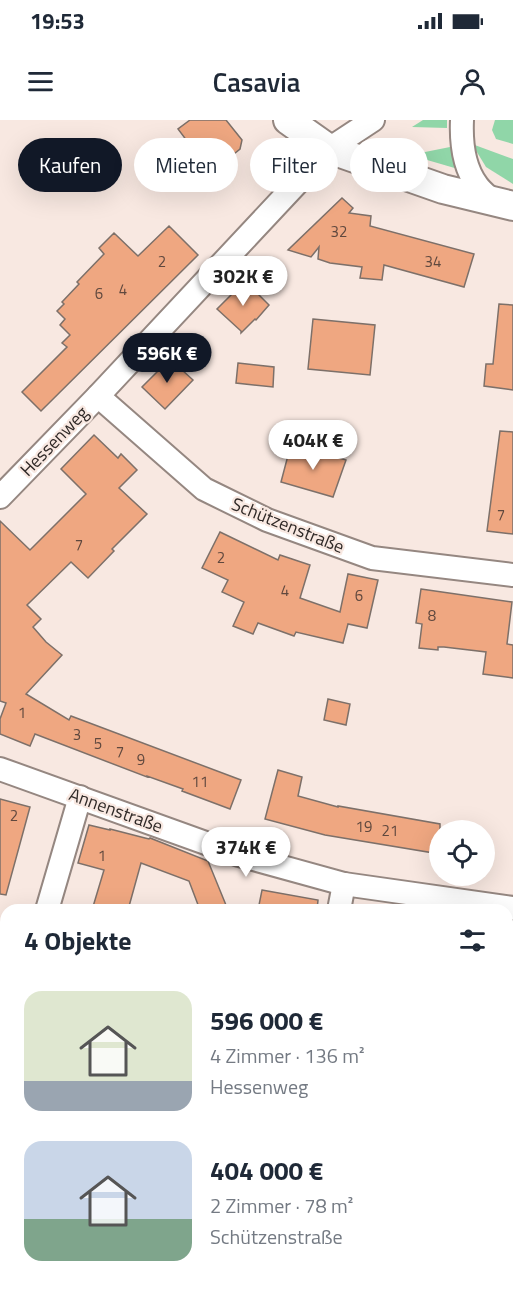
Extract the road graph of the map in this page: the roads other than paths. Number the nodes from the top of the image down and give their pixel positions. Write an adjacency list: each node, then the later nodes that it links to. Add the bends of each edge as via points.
1 (288, 120): 4 (street)
2 (373, 120): 5 (street, Hessenweg)
3 (462, 120): 8 (street, via 461,142 477,185)
4 (313, 138)
5 (338, 143)
6 (338, 152): 8 (street, via 443,189)
7 (289, 192): 9 (street, Hessenweg)
8 (503, 204)
9 (98, 396): 10 (street, Hessenweg); 11 (street, Schützenstraße, via 204,489 267,520 372,558)
10 (0, 497)
11 (513, 575)
12 (0, 769): 13 (street, Annenstraße)
13 (80, 797): 14 (street, Annenstraße, via 239,855); 15 (street)
14 (344, 884): 16 (street); 17 (street, Annenstraße)
15 (49, 904)
16 (340, 904)
17 (485, 904)

